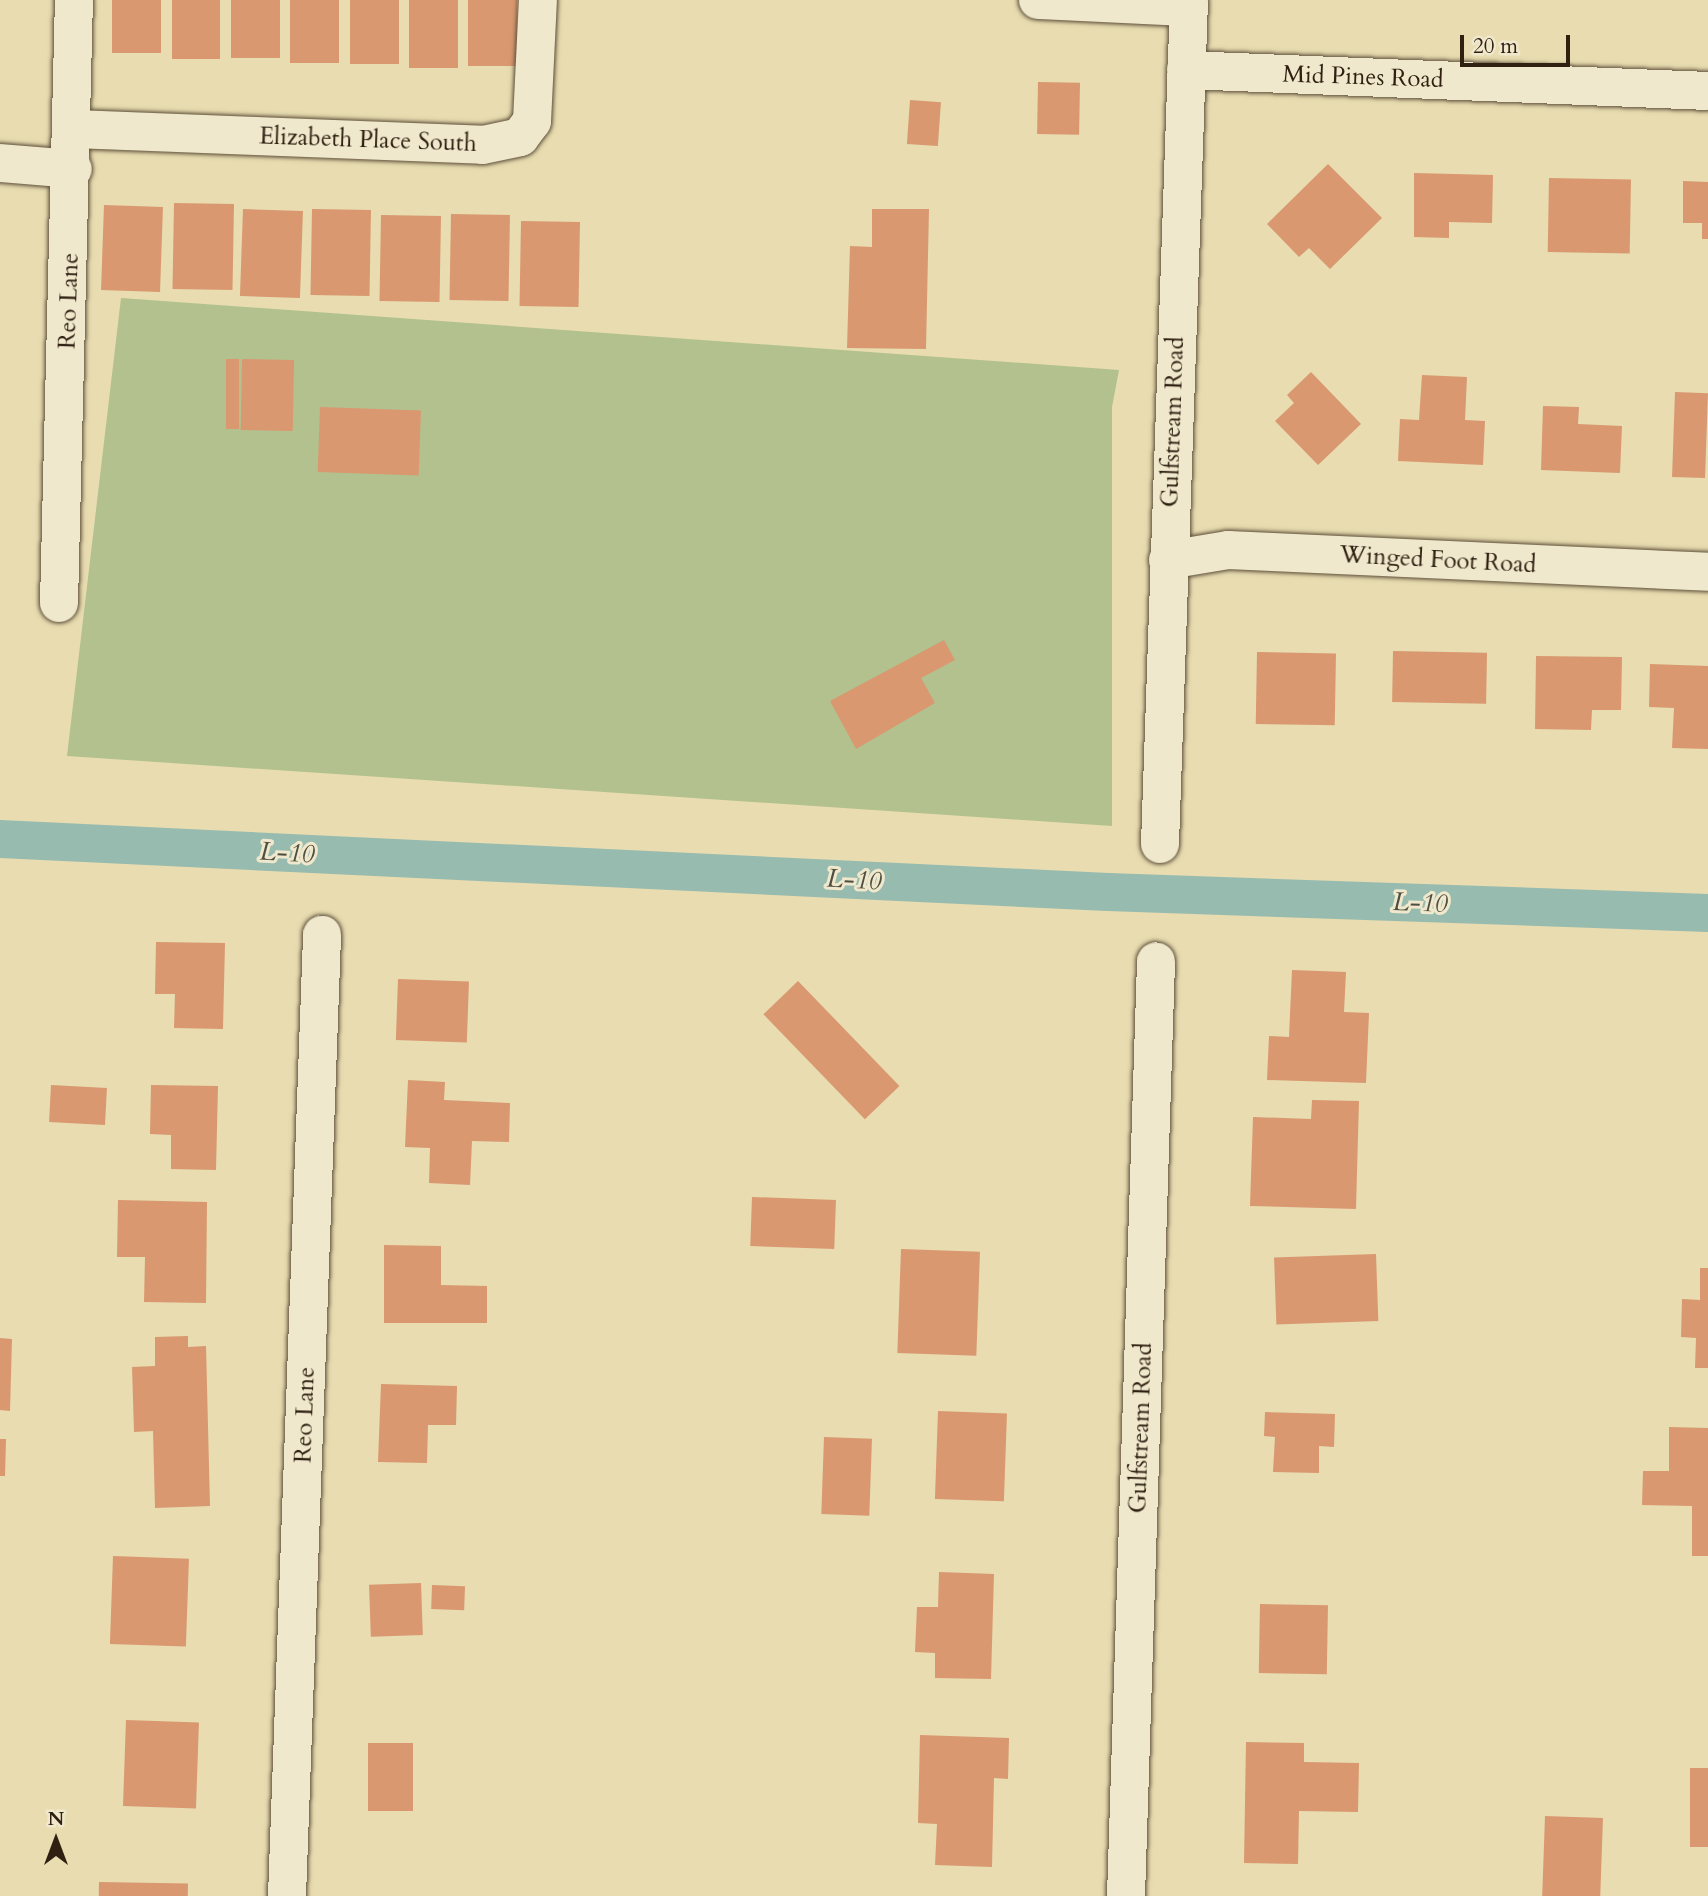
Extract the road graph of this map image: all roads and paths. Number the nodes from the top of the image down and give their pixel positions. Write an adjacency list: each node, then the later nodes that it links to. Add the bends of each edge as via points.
1 (74, 0): 7 (street, Reo Lane)
2 (538, 0): 7 (street, Elizabeth Place South, via 533,121 520,137 483,145)
3 (1038, 0): 4 (street)
4 (1189, 4): 5 (street, Gulfstream Road)
5 (1186, 70): 6 (street, Mid Pines Road); 10 (street, Gulfstream Road)
6 (1708, 91)
7 (74, 129): 9 (street, Reo Lane)
8 (0, 163): 9 (street)
9 (73, 169): 12 (street, Reo Lane)
10 (1168, 560): 11 (street, Winged Foot Road, via 1228,550); 13 (street, Gulfstream Road)
11 (1708, 572)
12 (60, 603)
13 (1160, 844)
14 (323, 935): 16 (street, Reo Lane)
15 (1156, 961): 17 (street, Gulfstream Road)
16 (288, 1896)
17 (1126, 1896)

